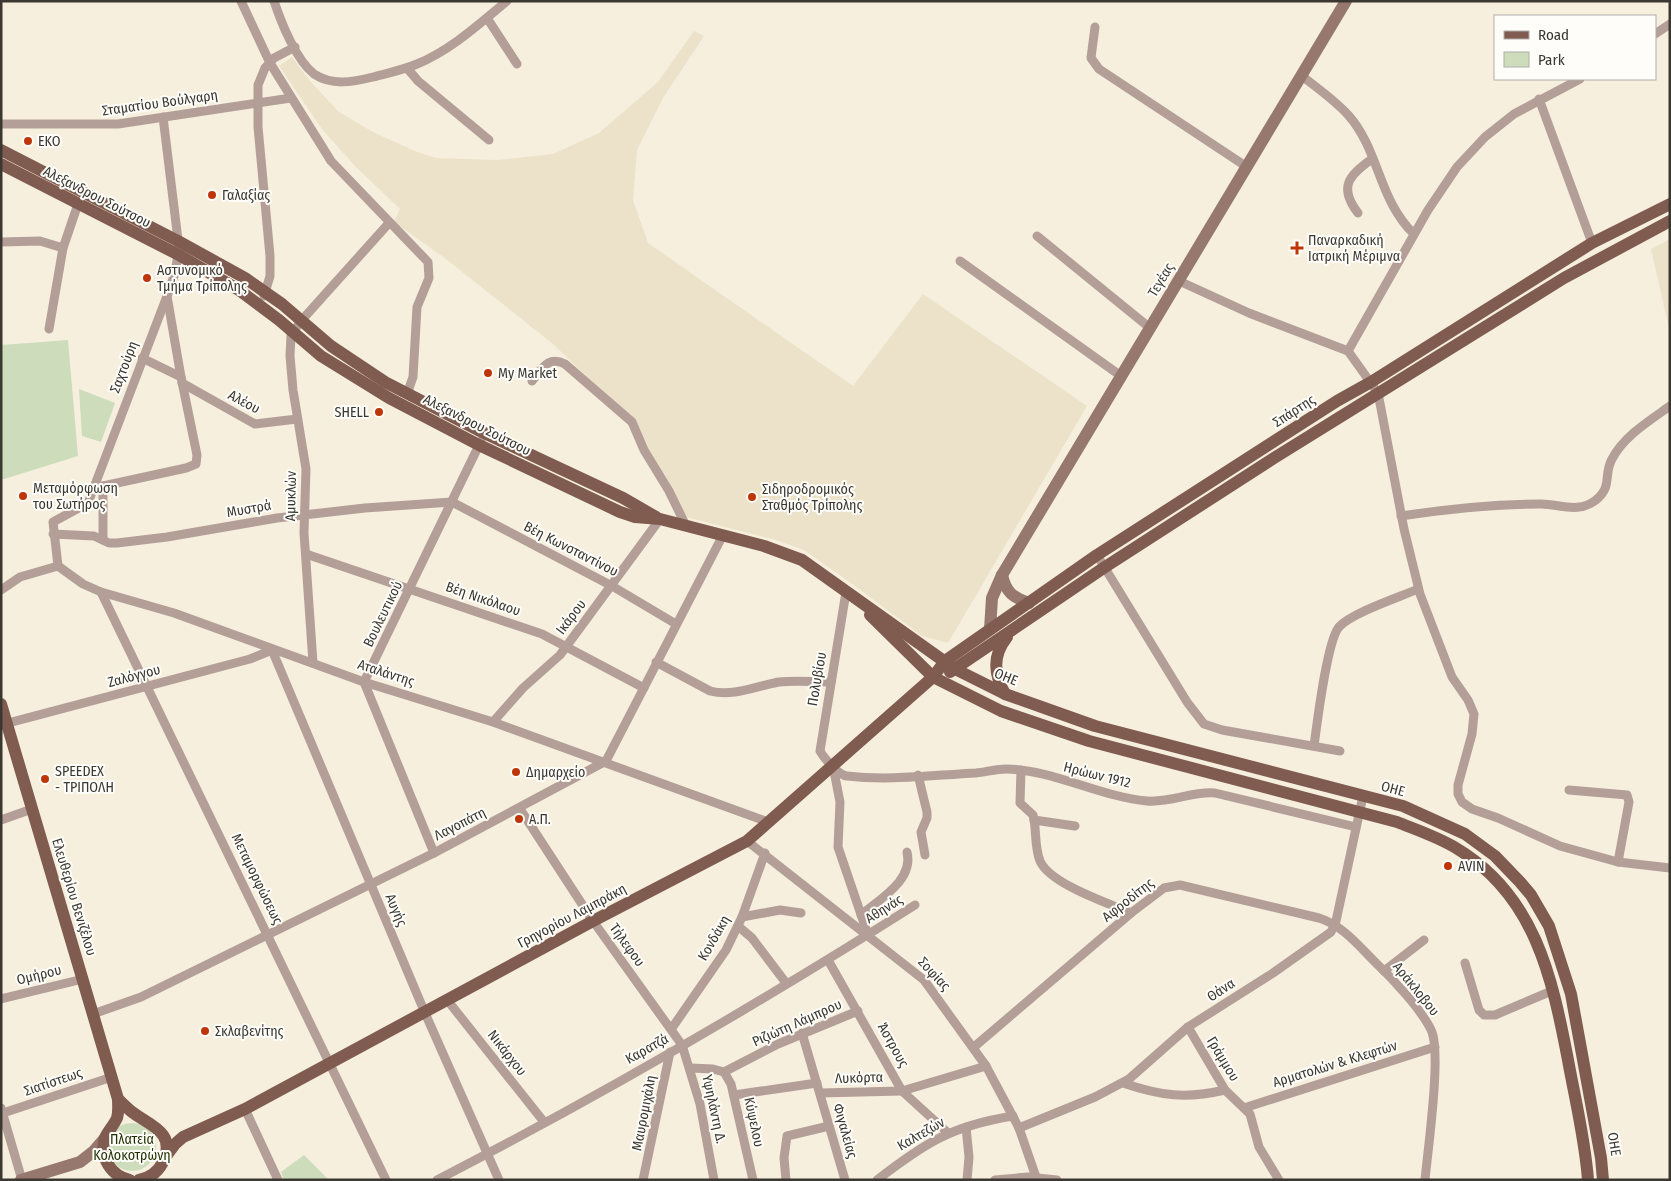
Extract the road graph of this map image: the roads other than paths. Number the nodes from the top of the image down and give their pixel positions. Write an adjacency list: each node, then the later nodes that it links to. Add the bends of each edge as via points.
1 (241, 1): 10 (street)
2 (274, 1): 9 (street)
3 (508, 1): 5 (street)
4 (1346, 1): 13 (main road, Τεγέας)
5 (487, 18): 11 (street); 12 (street, via 437,54)
6 (1670, 24): 8 (street)
7 (1095, 27): 24 (street, via 1091,58 1098,69)
8 (1656, 33)
9 (295, 47): 10 (street); 12 (street, via 311,71 331,81 362,79)
10 (270, 63): 15 (street); 17 (street, via 260,78)
11 (517, 64)
12 (406, 68): 20 (street)
13 (1302, 76): 22 (street, via 1350,116); 24 (main road, Τεγέας)
14 (1578, 80): 16 (street)
15 (291, 98): 17 (street, Σταματίου Βούλγαρη); 29 (street, via 332,161)
16 (1540, 99): 30 (street, via 1500,125 1468,155 1437,194); 34 (street)
17 (257, 103): 18 (street, Σταματίου Βούλγαρη); 39 (street, via 270,256)
18 (163, 117): 19 (street, Σταματίου Βούλγαρη, via 106,125); 32 (street)
19 (1, 124)
20 (489, 140)
21 (1, 150): 32 (main road, Αλεξανδρου Σούτσου)
22 (1372, 159): 27 (street, via 1353,172 1347,185 1348,199); 30 (street, via 1401,221)
23 (1, 164): 25 (main road, Αλεξανδρου Σούτσου)
24 (1247, 167): 38 (main road, Τεγέας)
25 (78, 204): 35 (street); 36 (main road, Αλεξανδρου Σούτσου)
26 (1670, 204): 34 (main road, Σπάρτης)
27 (1358, 213)
28 (1670, 221): 51 (main road, Σπάρτης)
29 (389, 223): 42 (street); 52 (street, via 428,262 430,270 417,307 414,377)
30 (1414, 234): 46 (street)
31 (1037, 236): 43 (street)
32 (178, 241): 36 (street); 39 (main road, Αλεξανδρου Σούτσου)
33 (1, 242): 35 (street, via 40,241)
34 (1592, 243): 51 (main road, Σπάρτης)
35 (63, 248): 44 (street)
36 (179, 256): 40 (street, Σαχτούρη); 41 (main road, Αλεξανδρου Σούτσου)
37 (960, 261): 48 (street)
38 (1178, 281): 43 (main road, Τεγέας); 46 (street, via 1249,314)
39 (266, 292): 41 (street); 42 (main road, Αλεξανδρου Σούτσου)
40 (167, 296): 47 (street, Σαχτούρη); 49 (street)
41 (260, 304): 45 (main road, Αλεξανδρου Σούτσου)
42 (301, 321): 45 (street); 52 (main road, Αλεξανδρου Σούτσου, via 358,365)
43 (1150, 328): 48 (main road, Τεγέας)
44 (49, 329)
45 (293, 332): 54 (street, Αμυκλών, via 290,356); 55 (main road, Αλεξανδρου Σούτσου, via 350,376)
46 (1348, 351): 51 (street)
47 (142, 358): 49 (street, Αλέου); 57 (street, Σαχτούρη)
48 (1122, 376): 70 (main road, Τεγέας)
49 (181, 380): 54 (street, Αλέου, via 256,424); 56 (street, via 197,455 196,464)
50 (532, 381): 62 (street, via 544,365 557,360 623,413 635,427 644,450)
51 (1374, 387): 60 (street); 67 (main road, Σπάρτης, via 1336,401); 69 (main road, Σπάρτης)
52 (407, 394): 55 (main road, Αλεξανδρου Σούτσου)
53 (1670, 406): 60 (street, via 1620,447 1611,461 1606,489 1594,502 1572,508 1543,504)
54 (297, 419): 59 (street, Αμυκλών, via 306,468)
55 (482, 439): 58 (street, Βουλευτικού); 61 (main road, Αλεξανδρου Σούτσου, via 624,498)
56 (104, 486): 57 (street); 65 (street)
57 (94, 488): 63 (street, via 88,503 53,522)
58 (452, 502): 59 (street, Μυστρά); 73 (street, Βέη Κωνσταντίνου); 74 (street, Βουλευτικού)
59 (305, 515): 65 (street, Μυστρά, via 141,541 112,544); 66 (street, Αμυκλών)
60 (1401, 516): 75 (street)
61 (660, 519): 62 (main road, Αλεξανδρου Σούτσου); 73 (street, Ικάρου)
62 (686, 526): 64 (main road, Αλεξανδρου Σούτσου)
63 (53, 534): 65 (street, Μυστρά, via 94,536); 68 (street)
64 (723, 535): 78 (main road, Αλεξανδρου Σούτσου, via 802,560); 80 (street)
65 (103, 540)
66 (306, 554): 74 (street, Βέη Νικόλαου); 86 (street, Αμυκλών)
67 (1098, 555): 69 (street); 79 (main road, Σπάρτης)
68 (58, 566): 71 (street); 77 (street, Αταλάντης)
69 (1105, 567): 82 (main road, Σπάρτης); 97 (street, via 1200,721 1210,727)
70 (1002, 575): 79 (main road, via 1008,592 1014,598); 81 (main road, Τεγέας, via 992,598)
71 (20, 576): 72 (street); 76 (street)
72 (1, 581)
73 (612, 586): 80 (street, Βέη Κωνσταντίνου); 83 (street, Ικάρου)
74 (411, 588): 83 (street, Βέη Νικόλαου, via 542,634); 89 (street, Βουλευτικού)
75 (1418, 589): 97 (street, via 1352,617 1338,627 1321,698); 118 (street, via 1452,677 1474,714 1472,734 1458,780 1460,799 1470,808 1536,837)
76 (1, 590)
77 (101, 592): 84 (street, Αταλάντης, via 174,613); 91 (street, Μεταμορφώσεως)
78 (846, 592): 87 (main road, Αλεξανδρου Σούτσου); 88 (main road, Αλεξανδρου Σούτσου); 90 (street, Πολυβίου)
79 (1029, 603): 81 (main road, Σπάρτης)
80 (676, 624): 85 (street)
81 (990, 629): 87 (main road, Σπάρτης)
82 (1014, 629): 87 (main road, Σπάρτης); 93 (main road, via 1002,643 996,658 996,674)
83 (567, 646): 92 (street, Βέη Νικόλαου); 95 (street, Ικάρου)
84 (272, 650): 86 (street, Αταλάντης); 91 (street, Ζαλόγγου, via 250,659); 120 (street, Αυγής)
85 (656, 662): 90 (street, via 719,693 740,692 780,682); 92 (street)
86 (313, 663): 89 (street, Αταλάντης)
87 (950, 665): 88 (main road, via 945,675); 93 (main road, ΟΗΕ)
88 (933, 677): 100 (main road, Γρηγορίου Λαμπράκη); 107 (main road, via 1001,711 1089,741)
89 (364, 682): 95 (street, Αταλάντης); 115 (street)
90 (831, 682): 100 (street, Πολυβίου, via 820,751)
91 (146, 686): 96 (street, Ζαλόγγου); 129 (street, Μεταμορφώσεως)
92 (644, 688): 99 (street)
93 (1005, 694): 104 (main road, ΟΗΕ, via 1095,726)
94 (1, 704): 96 (main road, Ελευθερίου Βενιζέλου)
95 (493, 722): 99 (street, Αταλάντης)
96 (4, 724): 105 (main road, Ελευθερίου Βενιζέλου)
97 (1314, 746): 98 (street)
98 (1340, 751)
99 (606, 762): 106 (street, Λαγοπάτη); 110 (street, Αταλάντης)
100 (833, 765): 102 (street, Ηρώων 1912, via 844,776); 110 (main road, Γρηγορίου Λαμπράκη); 124 (street, via 840,802 838,847)
101 (1021, 770): 102 (street, Ηρώων 1912); 109 (street, via 1020,803 1031,812); 112 (street, Ηρώων 1912, via 1147,801 1170,800 1199,792 1215,793)
102 (918, 775): 117 (street, via 927,812 921,832)
103 (1569, 790): 118 (street, via 1625,794 1628,798)
104 (1362, 796): 107 (street); 197 (main road, ΟΗΕ, via 1403,806 1465,834 1495,856 1531,895 1549,926 1569,986)
105 (32, 809): 108 (street); 135 (main road, Ελευθερίου Βενιζέλου)
106 (520, 809): 115 (street, Λαγοπάτη); 126 (street, Τήλεφου)
107 (1359, 812): 112 (street); 137 (main road, via 1397,822 1443,841 1483,868 1507,892 1526,918)
108 (1, 820)
109 (1034, 820): 111 (street); 123 (street, via 1037,850 1045,870 1084,893)
110 (768, 822): 113 (main road, Γρηγορίου Λαμπράκη)
111 (1075, 826)
112 (1356, 827): 127 (street)
113 (747, 841): 116 (street, Σοφίας); 126 (main road, Γρηγορίου Λαμπράκη)
114 (907, 852): 124 (street, via 907,872)
115 (434, 853): 120 (street, Λαγοπάτη)
116 (764, 853): 125 (street, Κονδάκη); 130 (street, Σοφίας)
117 (926, 855)
118 (1618, 862): 119 (street)
119 (1670, 868)
120 (370, 883): 129 (street, Λαγοπάτη); 142 (street, Αυγής)
121 (915, 905): 130 (street, Αθηνάς)
122 (801, 913): 125 (street, via 780,910)
123 (1131, 913): 127 (street, Αφροδίτης, via 1164,888 1180,886 1314,916); 147 (street, Αφροδίτης)
124 (861, 915): 130 (street)
125 (742, 917): 128 (street, Κονδάκη)
126 (593, 921): 139 (main road, Γρηγορίου Λαμπράκη); 144 (street, Τήλεφου)
127 (1335, 925): 134 (street, Αράκλοβου); 143 (street, Θάνα, via 1331,932 1309,948)
128 (738, 926): 136 (street, via 752,938); 144 (street, Κονδάκη, via 726,950)
129 (268, 933): 141 (street, Λαγοπάτη, via 135,999); 150 (street, Μεταμορφώσεως)
130 (868, 935): 132 (street, Καρατζά); 147 (street, Σοφίας, via 924,980)
131 (1424, 940): 134 (street)
132 (828, 960): 136 (street, Καρατζά); 140 (street, Άστρους)
133 (1465, 963): 137 (street, via 1479,1010 1484,1015 1494,1015)
134 (1384, 971): 148 (street, Αράκλοβου, via 1427,1023)
135 (83, 979): 138 (street, Ομήρου); 141 (main road, Ελευθερίου Βενιζέλου)
136 (786, 983): 146 (street, Καρατζά)
137 (1554, 990): 196 (main road)
138 (1, 999)
139 (448, 1001): 142 (main road, Γρηγορίου Λαμπράκη); 167 (street, Νικάρχου)
140 (858, 1011): 145 (street, Ριζιώτη Λάμπρου); 158 (street, Άστρους)
141 (93, 1014): 154 (main road, Ελευθερίου Βενιζέλου)
142 (425, 1014): 150 (main road, Γρηγορίου Λαμπράκη); 175 (street, Αυγής)
143 (1188, 1027): 156 (street, Θάνα, via 1145,1068); 157 (street, Γράμμου)
144 (672, 1028): 146 (street, Τήλεφου)
145 (802, 1033): 153 (street, Ριζιώτη Λάμπρου); 155 (street, Φιγαλείας)
146 (682, 1045): 149 (street, Καρατζά); 152 (street, Υψηλάντη Δ.)
147 (974, 1047): 151 (street, Σοφίας)
148 (1435, 1047): 162 (street, Αρματολών & Κλεφτών); 195 (street, Αράκλοβου)
149 (670, 1052): 167 (street, Καρατζά); 185 (street, Μαυρομιχάλη)
150 (330, 1063): 163 (main road, Γρηγορίου Λαμπράκη); 182 (street, Μεταμορφώσεως)
151 (986, 1066): 158 (street, Λυκόρτα); 165 (street, Σοφίας)
152 (691, 1068): 153 (street); 186 (street, Υψηλάντη Δ.)
153 (724, 1072): 160 (street, Κύψελου)
154 (112, 1076): 161 (main road, Ελευθερίου Βενιζέλου); 164 (street, Σιατίστεως)
155 (817, 1083): 159 (street, Φιγαλείας); 160 (street, Λυκόρτα)
156 (1123, 1083): 157 (street, via 1180,1097); 170 (street, Θάνα)
157 (1225, 1090): 162 (street, Γράμμου)
158 (902, 1091): 159 (street, Λυκόρτα); 173 (street, Άστρους)
159 (820, 1093): 168 (street, Φιγαλείας)
160 (734, 1095): 187 (street, Κύψελου)
161 (118, 1098): 166 (main road); 172 (main road, via 117,1118)
162 (1244, 1108): 194 (street, Γράμμου, via 1252,1119 1261,1152)
163 (245, 1109): 174 (main road, Γρηγορίου Λαμπράκη); 178 (street)
164 (2, 1110): 179 (street)
165 (1013, 1116): 169 (street, Καλτεζών); 170 (street, Σοφίας)
166 (140, 1118): 171 (main road); 172 (main road, via 120,1121)
167 (544, 1122): 175 (street, Καρατζά)
168 (829, 1126): 188 (street, via 787,1136); 189 (street, Φιγαλείας)
169 (966, 1126): 173 (street, Καλτεζών); 191 (street)
170 (1019, 1128): 177 (street, Σοφίας)
171 (159, 1129): 174 (main road, Γρηγορίου Λαμπράκη); 176 (main road, via 166,1148)
172 (108, 1132): 179 (main road, via 80,1162); 180 (main road, via 104,1153 110,1168)
173 (948, 1132): 190 (street, Καλτεζών, via 924,1145)
174 (191, 1133): 176 (main road, Γρηγορίου Λαμπράκη, via 174,1144)
175 (488, 1154): 183 (street, Καρατζά); 184 (street, Αυγής)
176 (160, 1169): 181 (main road, Γρηγορίου Λαμπράκη)
177 (1036, 1178): 192 (street); 193 (street)
178 (278, 1179)
179 (22, 1180)
180 (128, 1180)
181 (140, 1180)
182 (386, 1180)
183 (437, 1180)
184 (499, 1180)
185 (644, 1180)
186 (714, 1180)
187 (753, 1180)
188 (786, 1180)
189 (845, 1180)
190 (877, 1180)
191 (967, 1180)
192 (995, 1180)
193 (1057, 1180)
194 (1279, 1180)
195 (1425, 1180)
196 (1588, 1180)
197 (1603, 1180)

